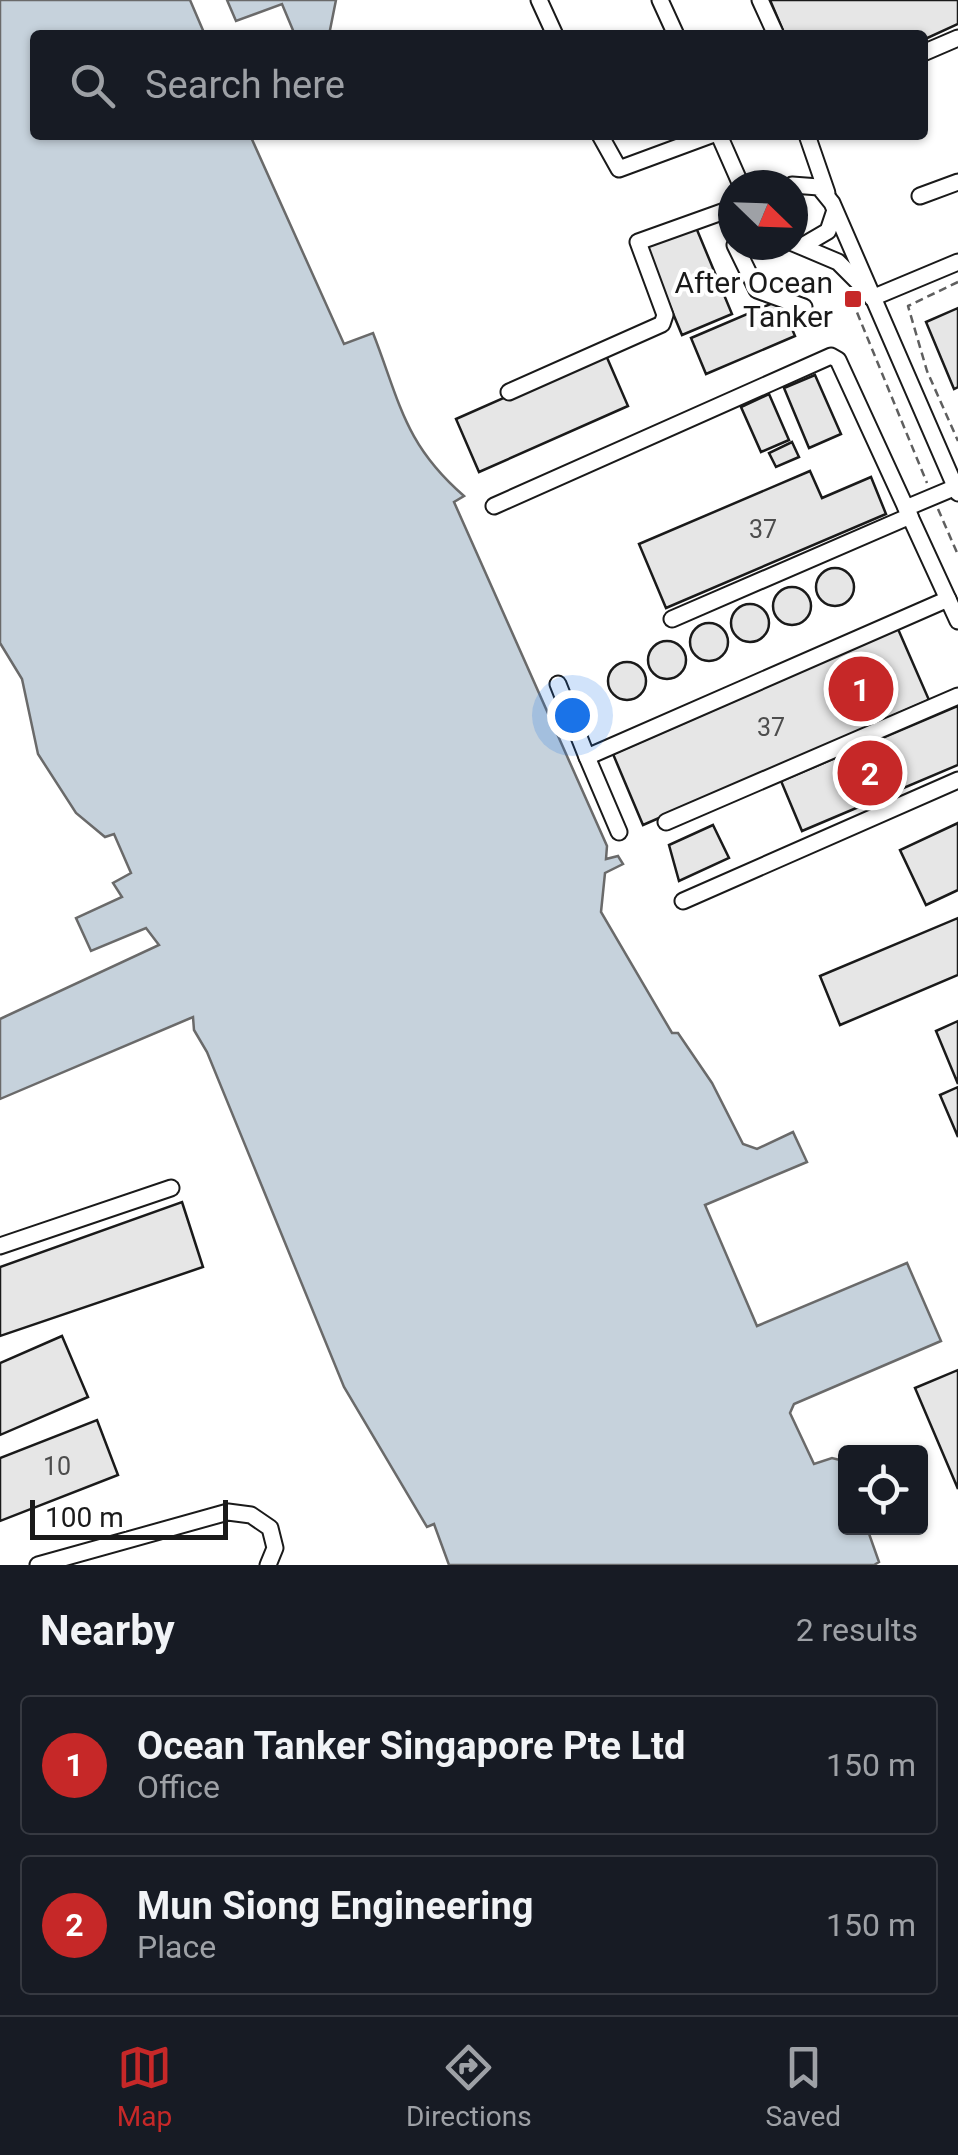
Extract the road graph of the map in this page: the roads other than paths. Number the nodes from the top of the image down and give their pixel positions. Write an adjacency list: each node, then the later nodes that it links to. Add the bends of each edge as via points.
1 (540, 0): 4 (street)
2 (660, 0): 5 (street)
3 (760, 0): 6 (street)
4 (553, 30)
5 (674, 30)
6 (774, 30)
7 (958, 38): 8 (street)
8 (928, 51)
9 (603, 140): 10 (street, via 619,170)
10 (698, 140)
11 (722, 140): 13 (street)
12 (809, 140): 16 (street)
13 (735, 170)
14 (958, 182): 17 (street)
15 (808, 183): 16 (street)
16 (827, 194): 19 (street)
17 (920, 196)
18 (718, 213): 26 (street, via 638,242 665,314 662,324)
19 (834, 213): 20 (street, via 828,231); 24 (street)
20 (808, 240)
21 (808, 248): 24 (street, via 838,262)
22 (742, 260): 25 (street, via 757,290)
23 (958, 262): 24 (street)
24 (869, 293): 27 (street)
25 (804, 307)
26 (509, 392)
27 (957, 490): 29 (street)
28 (494, 506): 29 (street, via 831,356)
29 (908, 512): 30 (street); 31 (street)
30 (948, 599): 32 (street); 35 (street)
31 (672, 619)
32 (958, 621)
33 (558, 684): 35 (street)
34 (958, 696): 37 (street)
35 (587, 757): 38 (street)
36 (958, 780): 39 (street)
37 (666, 822)
38 (619, 832)
39 (683, 902)
40 (170, 1188): 41 (street)
41 (0, 1246)
42 (38, 1565): 43 (street, via 228,1512 250,1515 270,1528 275,1548)
43 (268, 1565)

